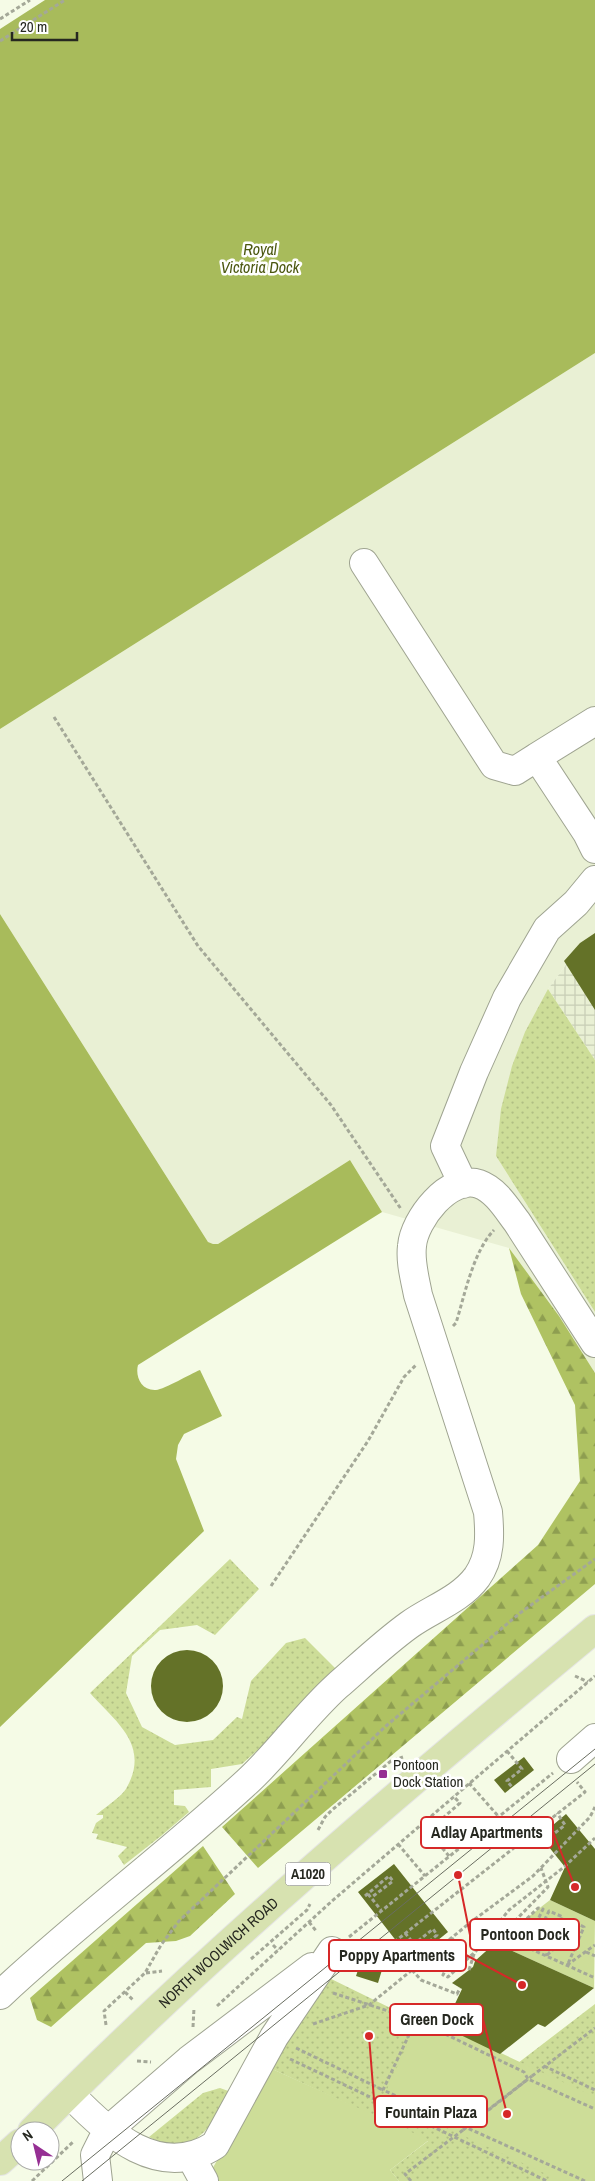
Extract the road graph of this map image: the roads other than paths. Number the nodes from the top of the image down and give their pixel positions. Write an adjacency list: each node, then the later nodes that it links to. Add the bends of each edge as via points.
1 (364, 563): 3 (street, via 494,765 515,770)
2 (595, 721): 3 (street)
3 (537, 757): 4 (street)
4 (595, 849)
5 (595, 880): 6 (street, via 576,904 548,930 507,998 474,1072 445,1146)
6 (463, 1184): 7 (street, via 479,1184 488,1189 511,1214); 11 (street, via 430,1206 414,1231 412,1268 488,1512 490,1545 486,1561 476,1577 456,1597 409,1625 336,1687 250,1778)
7 (595, 1343)
8 (595, 1629): 12 (main road, NORTH WOOLWICH ROAD / A1020, via 234,1939)
9 (595, 1738): 10 (street)
10 (567, 1762)
11 (0, 1995)
12 (70, 2094): 13 (main road, NORTH WOOLWICH ROAD / A1020); 14 (street)
13 (42, 2121)
14 (107, 2131): 17 (street, via 142,2160); 17 (street, via 189,2060 332,1951 274,2038 215,2145); 18 (street, via 95,2155)
15 (10, 2152): 16 (main road)
16 (0, 2161)
17 (187, 2172)
18 (98, 2181)

